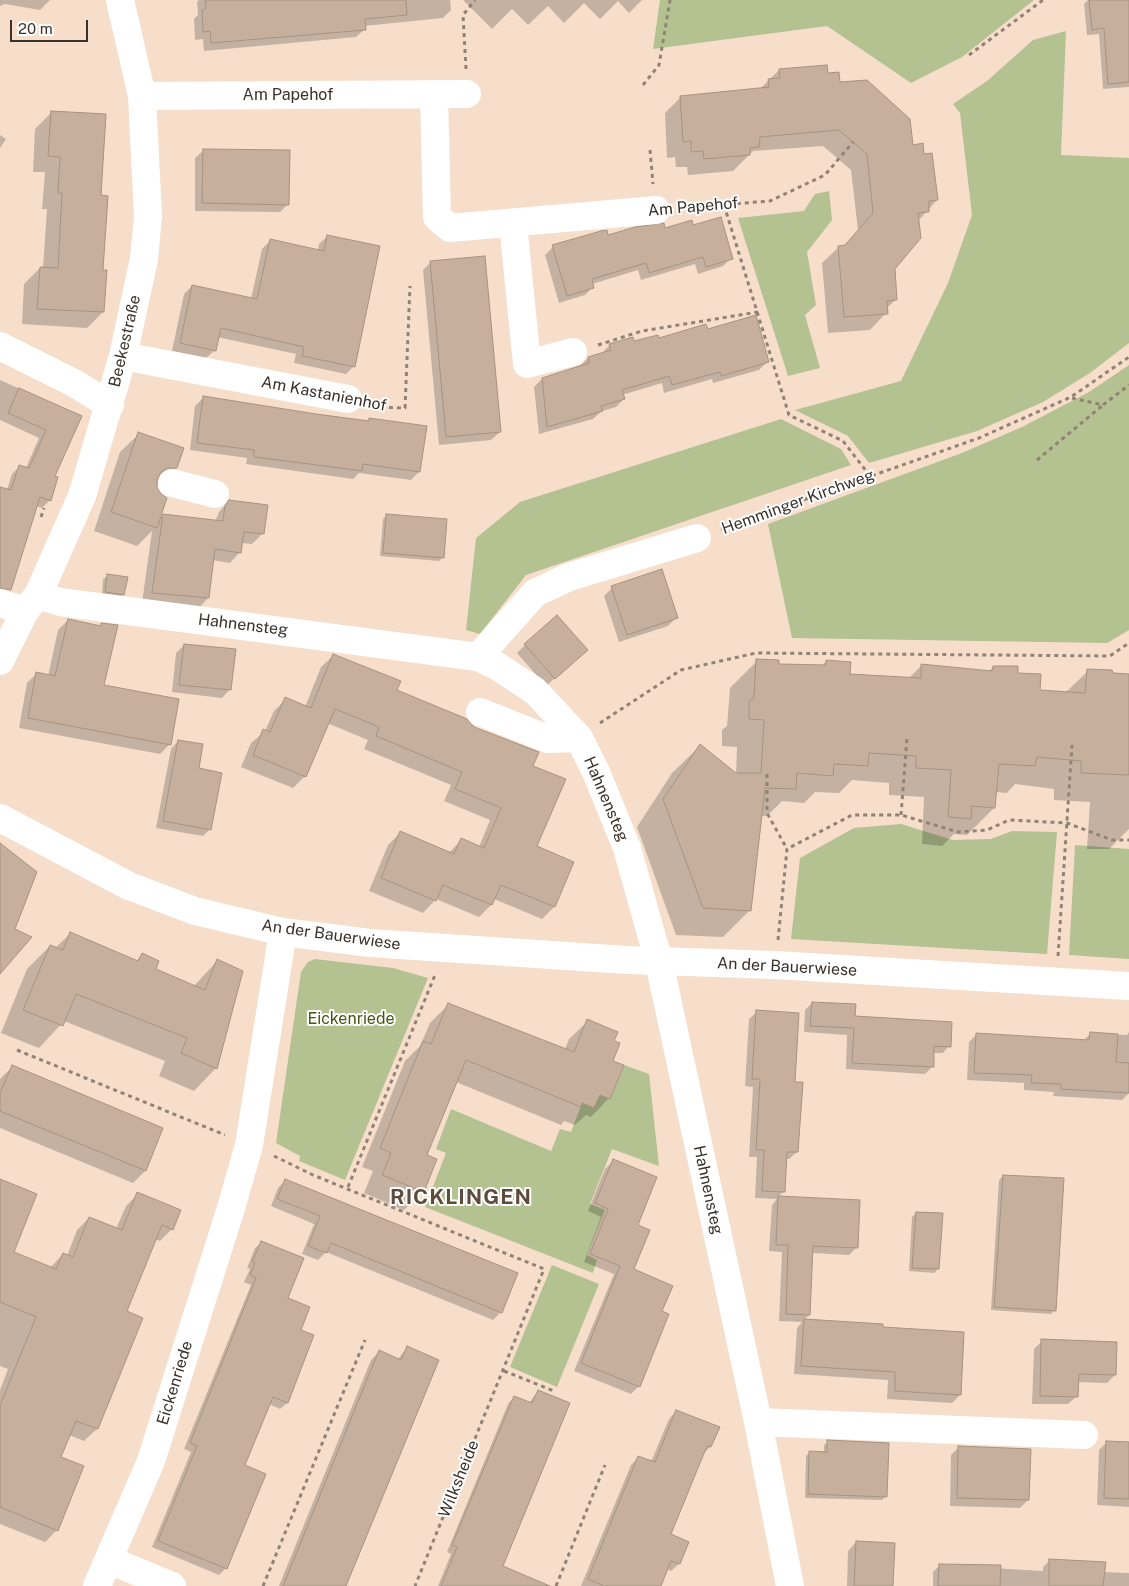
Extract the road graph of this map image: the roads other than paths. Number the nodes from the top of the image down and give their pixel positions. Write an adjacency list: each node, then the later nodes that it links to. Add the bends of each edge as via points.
1 (120, 0): 4 (street, Beekestraße)
2 (434, 94): 3 (street, Am Papehof); 4 (street, Am Papehof); 6 (street, Am Papehof, via 437,217 450,228)
3 (467, 94)
4 (142, 96): 9 (street, Beekestraße, via 148,216 144,259)
5 (656, 210): 6 (street, Am Papehof)
6 (513, 223): 8 (street, via 527,364)
7 (0, 346): 11 (street)
8 (573, 352)
9 (123, 356): 10 (street, Am Kastanienhof); 11 (street, Beekestraße)
10 (348, 399)
11 (110, 405): 15 (street, Beekestraße, via 82,496)
12 (172, 483): 13 (street)
13 (215, 494)
14 (696, 538): 16 (street, via 569,577 536,593)
15 (21, 603): 16 (street, Hahnensteg, via 60,602); 17 (street, Beekestraße)
16 (478, 657): 19 (street, Hahnensteg, via 534,691)
17 (0, 661)
18 (480, 712): 19 (street, via 548,739)
19 (578, 738): 22 (street, Hahnensteg, via 596,772 627,848)
20 (0, 818): 21 (street, An der Bauerwiese, via 129,886 195,910)
21 (283, 932): 22 (street, An der Bauerwiese, via 370,943); 26 (street, Eickenriede, via 249,1144 151,1460)
22 (659, 962): 23 (street, An der Bauerwiese, via 776,965); 24 (street, Hahnensteg)
23 (1129, 986)
24 (758, 1422): 25 (street); 29 (street, Hahnensteg)
25 (1084, 1435)
26 (109, 1560): 27 (street); 28 (street)
27 (97, 1586)
28 (172, 1586)
29 (790, 1586)

